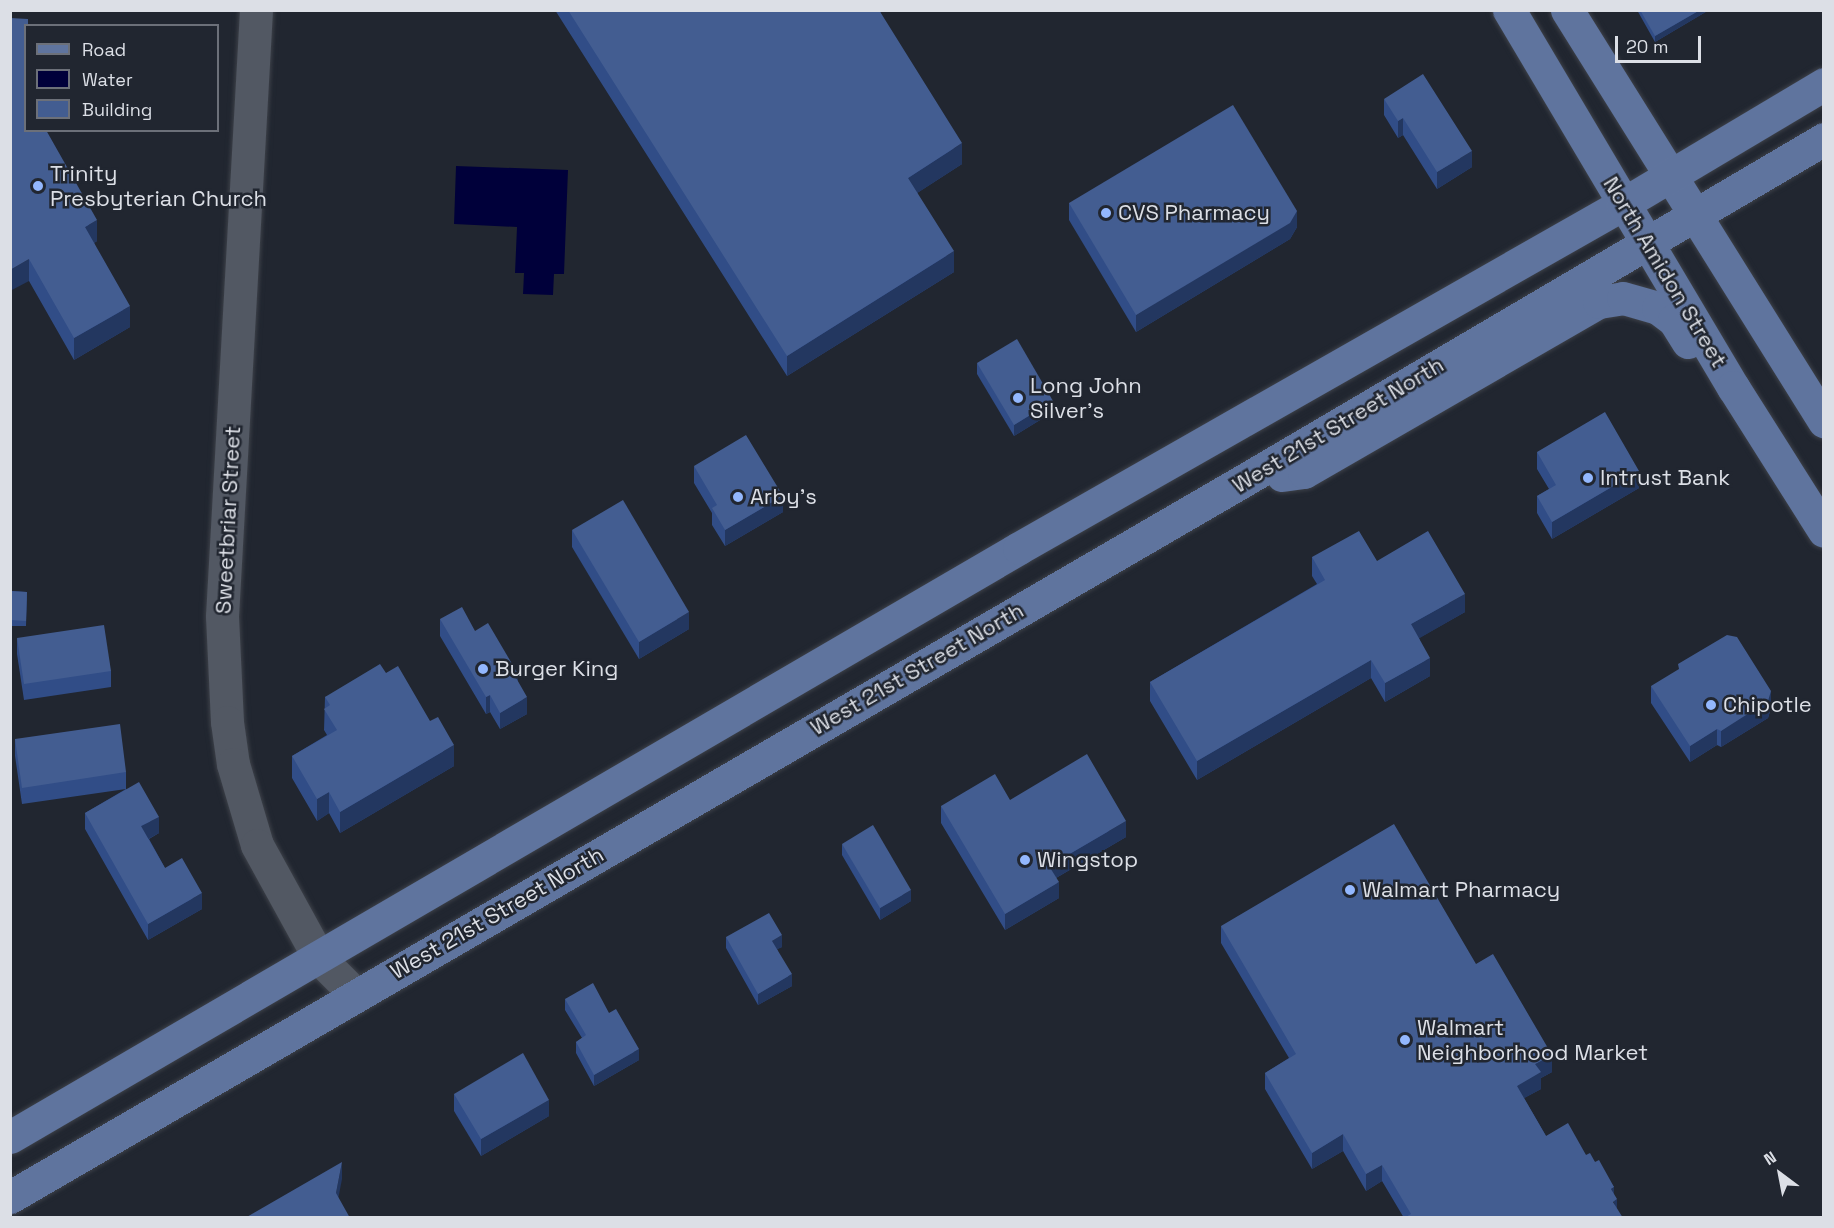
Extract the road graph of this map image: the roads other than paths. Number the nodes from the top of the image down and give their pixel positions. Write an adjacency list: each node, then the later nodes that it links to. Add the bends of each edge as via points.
1 (256, 10): 14 (street, Sweetbriar Street, via 222,616 224,688 233,764 257,845)
2 (1509, 10): 7 (main road, North Amidon Street)
3 (1568, 10): 6 (main road)
4 (1824, 84): 6 (main road)
5 (1824, 139): 8 (main road, West 21st Street North)
6 (1670, 176): 7 (main road); 8 (main road)
7 (1623, 204): 9 (main road, North Amidon Street); 14 (main road, via 1024,545)
8 (1694, 214): 9 (main road, West 21st Street North); 11 (main road)
9 (1647, 243): 10 (main road, North Amidon Street); 12 (main road, West 21st Street North)
10 (1733, 387): 12 (main road, via 1712,380 1674,320 1658,308 1623,298 1599,302 1304,472); 13 (main road, North Amidon Street)
11 (1824, 421)
12 (1241, 482): 15 (main road, West 21st Street North)
13 (1824, 531)
14 (319, 958): 15 (street, Sweetbriar Street); 16 (main road)
15 (356, 995): 17 (main road, West 21st Street North)
16 (10, 1137)
17 (10, 1197)

